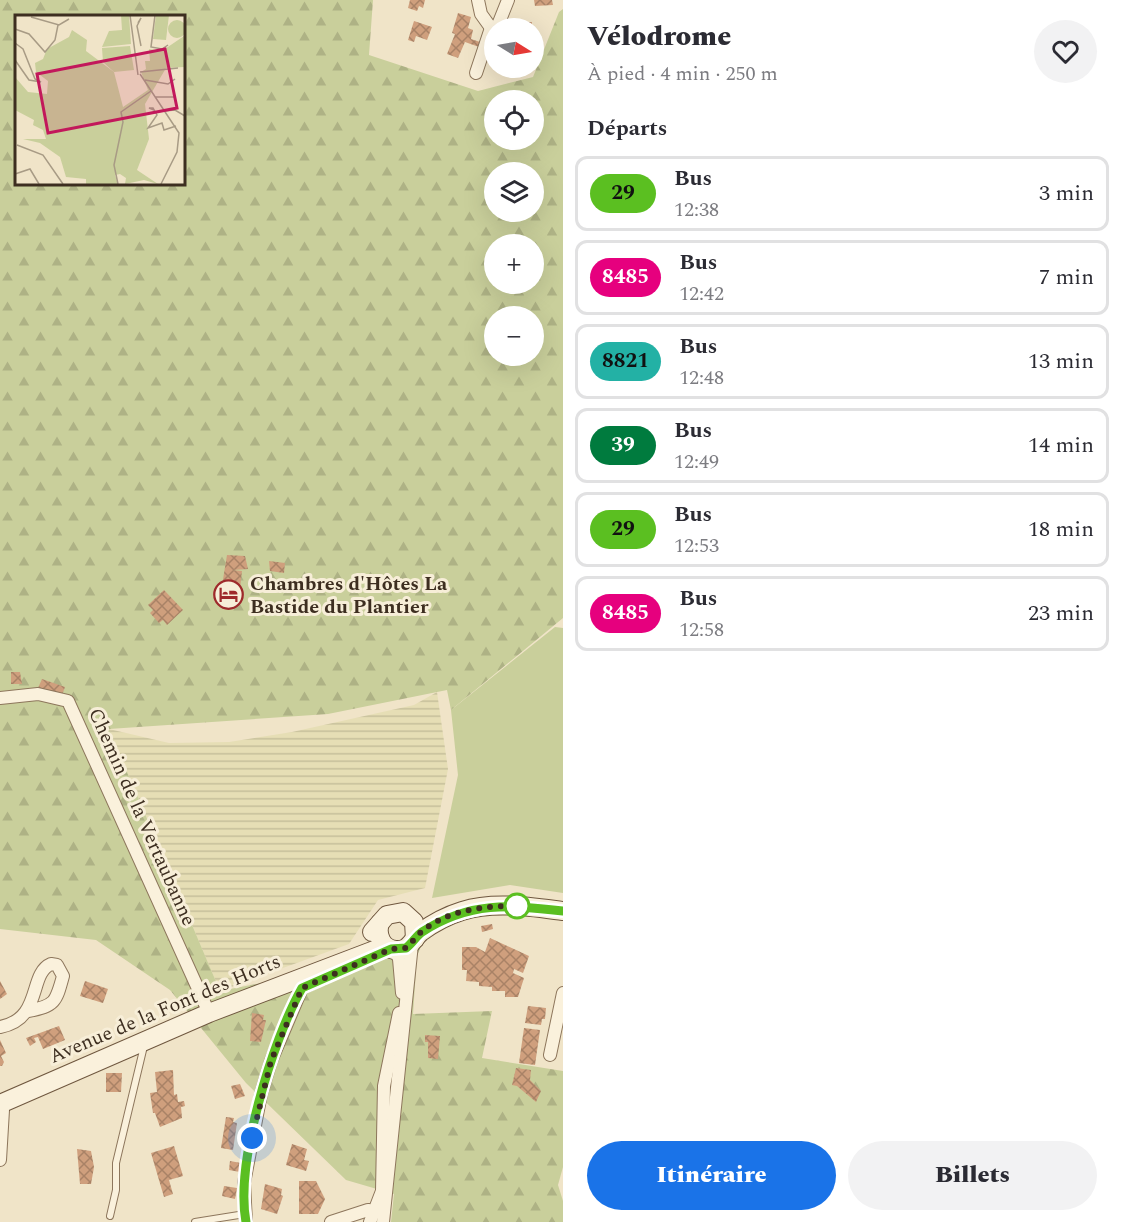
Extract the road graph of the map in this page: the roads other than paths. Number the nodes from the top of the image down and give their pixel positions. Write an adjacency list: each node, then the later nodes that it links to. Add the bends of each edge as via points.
1 (478, 0): 4 (street)
2 (507, 0): 3 (street)
3 (501, 18)
4 (484, 22)
5 (484, 49): 6 (street)
6 (476, 73)
7 (0, 698): 16 (street, Chemin de la Vertaubanne, via 38,694 68,701)
8 (563, 911): 10 (main road, Avenue de la Font des Horts, via 502,906 470,909)
9 (412, 918): 10 (main road, Avenue de la Font des Horts); 11 (main road, via 403,912 392,912); 12 (main road, via 417,930)
10 (448, 918): 12 (main road, Avenue de la Font des Horts)
11 (380, 923): 12 (main road, via 379,935); 13 (main road, Avenue de la Font des Horts)
12 (400, 945): 13 (main road, Avenue de la Font des Horts); 23 (street, via 307,984 297,998 261,1094 244,1183); 24 (street, via 402,992 384,1086 382,1191)
13 (349, 958): 16 (main road, Avenue de la Font des Horts)
14 (563, 993): 19 (street)
15 (28, 1011): 17 (street, via 16,1022)
16 (209, 1012): 18 (main road, Avenue de la Font des Horts)
17 (0, 1028)
18 (142, 1042): 20 (main road, Avenue de la Font des Horts); 22 (lane, via 144,1048 116,1163 116,1190)
19 (550, 1055)
20 (0, 1104): 21 (street)
21 (0, 1160)
22 (110, 1216)
23 (245, 1218): 25 (lane)
24 (374, 1219): 26 (street, via 354,1214)
25 (195, 1222)
26 (332, 1222)

